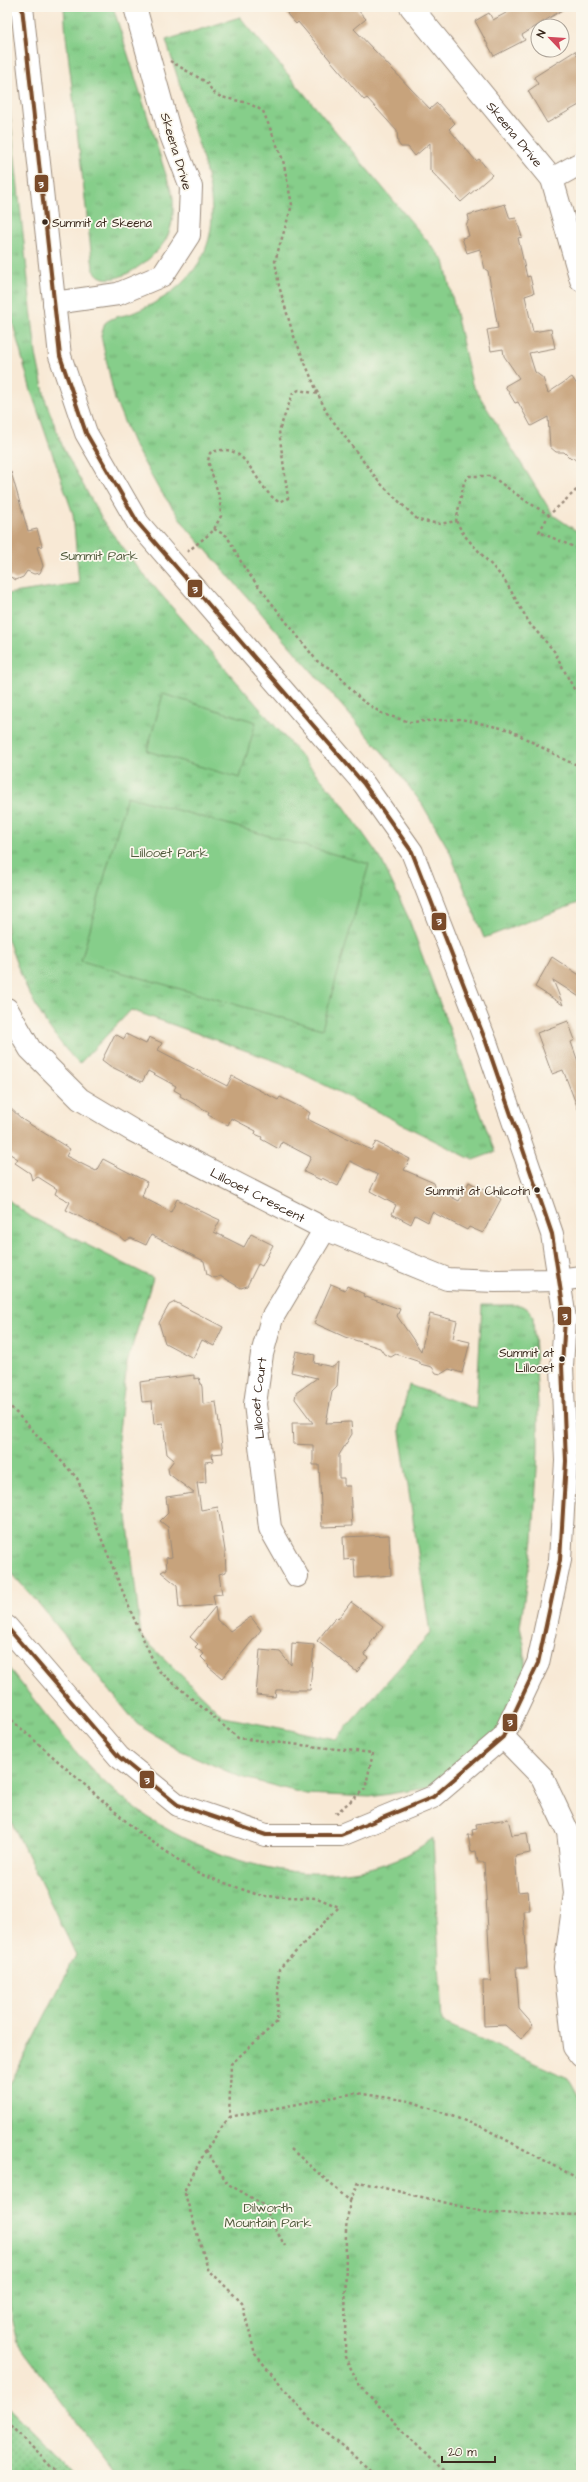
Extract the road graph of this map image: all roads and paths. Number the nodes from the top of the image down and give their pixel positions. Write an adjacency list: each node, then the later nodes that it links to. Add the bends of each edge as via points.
1 (22, 7): 8 (street)
2 (135, 7): 4 (street, Skeena Drive)
3 (414, 8): 6 (street, Skeena Drive)
4 (148, 53): 8 (street, Skeena Drive, via 169,130 191,187 189,235 163,274 118,294); 9 (path, via 154,52 163,56 206,82 214,93 221,97 248,103 263,112 283,160 292,205 276,261 279,286 293,334)
5 (581, 163): 6 (street)
6 (552, 179): 7 (street, Skeena Drive)
7 (581, 280)
8 (54, 303): 15 (street, via 60,356 86,433 138,523)
9 (318, 394): 12 (path, via 327,413 379,482 418,520 440,524); 13 (path, via 299,390 293,393 283,416 279,444 288,498 279,502 271,498 245,460 229,449 210,453 208,461 220,499 221,516)
10 (581, 486): 11 (path)
11 (549, 515): 12 (path, via 491,476 469,476 464,482); 14 (path, via 539,532)
12 (456, 521): 16 (path, via 464,535 504,579 530,624 554,651 574,689)
13 (214, 529): 15 (path); 17 (path, via 227,536 245,569 317,661 336,672 360,698 383,714 410,722 461,719 510,730)
14 (581, 550)
15 (173, 563): 21 (street, via 364,784 412,852 486,1042 552,1234)
16 (581, 696)
17 (581, 766)
18 (7, 1009): 19 (street, Lillooet Crescent, via 30,1048 80,1099 132,1130)
19 (325, 1229): 21 (street, Lillooet Crescent, via 446,1279); 23 (street, Lillooet Court, via 272,1318 262,1354 254,1404 270,1528)
20 (581, 1277): 21 (street, Lillooet Crescent)
21 (559, 1280): 26 (street, via 565,1319 562,1366 566,1461 560,1560 538,1663)
22 (7, 1403): 27 (path, via 77,1478 157,1669 238,1738 373,1753 365,1789)
23 (297, 1576)
24 (7, 1627): 27 (street, via 119,1757 178,1805 266,1835)
25 (7, 1716): 29 (path, via 137,1831 197,1873 261,1896 317,1898 339,1907 279,1969 277,2022 231,2064)
26 (503, 1736): 27 (street, via 433,1798 341,1835); 28 (street, via 542,1777 568,1832 575,1893 565,1967 574,2047)
27 (311, 1835)
28 (581, 2056)
29 (229, 2117): 30 (path); 32 (path, via 356,2093 410,2101 482,2128)
30 (206, 2150): 35 (path, via 228,2184 261,2203); 38 (path, via 184,2191 208,2269 242,2303 255,2354 309,2418)
31 (291, 2150): 33 (path)
32 (581, 2180)
33 (350, 2201): 34 (path, via 360,2182 489,2213); 39 (path, via 346,2228 345,2357 360,2386)
34 (581, 2215)
35 (285, 2246)
36 (7, 2421): 37 (path)
37 (59, 2475)
38 (376, 2475)
39 (448, 2475)

